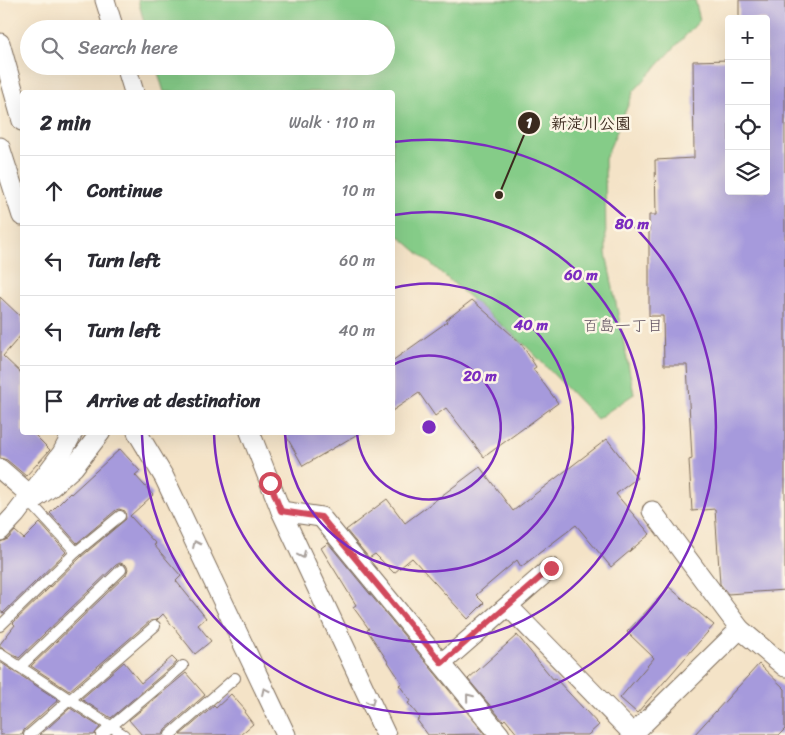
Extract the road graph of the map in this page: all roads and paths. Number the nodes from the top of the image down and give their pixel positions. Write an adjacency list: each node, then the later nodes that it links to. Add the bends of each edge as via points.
1 (105, 0): 2 (street)
2 (111, 20)
3 (0, 43): 6 (street)
4 (129, 75): 5 (street)
5 (133, 90)
6 (20, 114)
7 (0, 148): 8 (street)
8 (20, 210)
9 (71, 435): 14 (street)
10 (99, 435): 14 (street, via 74,467 50,488)
11 (139, 435): 39 (street, one-way to 11, via 164,476)
12 (251, 435): 15 (street)
13 (0, 469): 14 (street)
14 (25, 503): 18 (street); 19 (lane)
15 (281, 511): 27 (street, via 321,517); 40 (street, one-way to 40)
16 (652, 511): 25 (street)
17 (120, 516): 19 (lane)
18 (0, 531)
19 (76, 552): 23 (lane)
20 (551, 568): 22 (street)
21 (121, 570): 29 (lane)
22 (508, 606): 27 (street); 34 (street)
23 (0, 626)
24 (155, 626): 32 (lane)
25 (740, 630): 30 (street); 34 (street)
26 (0, 654): 29 (lane)
27 (442, 663): 41 (street, one-way to 27)
28 (183, 666): 33 (lane)
29 (20, 667): 32 (lane)
30 (785, 667)
31 (235, 678): 38 (lane)
32 (71, 700): 33 (lane); 35 (lane)
33 (111, 726): 36 (lane); 37 (lane)
34 (633, 734)
35 (29, 735)
36 (101, 735)
37 (124, 735)
38 (170, 735)
39 (286, 735)
40 (386, 735)
41 (500, 735)

